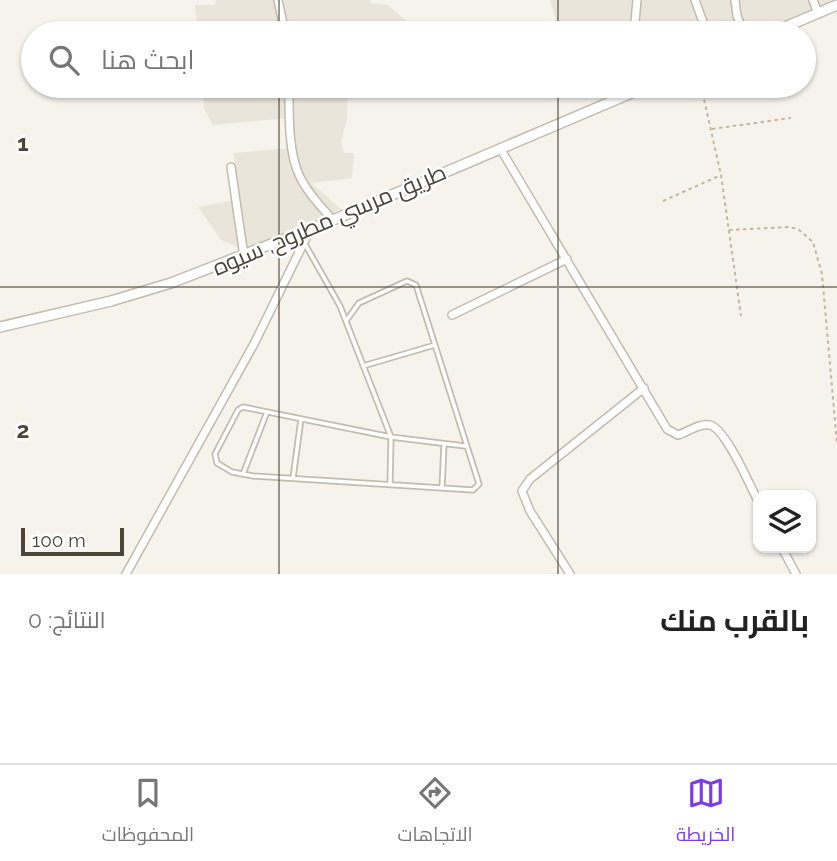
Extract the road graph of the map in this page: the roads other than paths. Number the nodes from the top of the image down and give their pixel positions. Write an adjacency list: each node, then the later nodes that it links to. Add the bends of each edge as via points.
1 (278, 0): 8 (street)
2 (637, 0): 9 (street)
3 (695, 0): 10 (street)
4 (735, 0): 11 (street)
5 (813, 0): 7 (street)
6 (837, 5): 7 (street)
7 (818, 13): 12 (street)
8 (282, 21)
9 (635, 21)
10 (703, 21)
11 (739, 21)
12 (799, 21)
13 (289, 98): 17 (street, via 297,172)
14 (610, 98): 15 (street, طريق مرسي مطروح, سيوه)
15 (500, 148): 17 (street, طريق مرسي مطروح, سيوه); 21 (street)
16 (231, 167): 20 (street)
17 (333, 220): 18 (street, طريق مرسي مطروح, سيوه)
18 (310, 230): 19 (street); 20 (street, طريق مرسي مطروح, سيوه)
19 (304, 242): 23 (lane); 39 (street, via 254,344)
20 (244, 256): 24 (street, طريق مرسي مطروح, سيوه, via 141,293)
21 (567, 259): 22 (street); 27 (street)
22 (452, 315)
23 (346, 321): 25 (lane, via 359,303 411,281); 26 (lane)
24 (0, 327)
25 (435, 345): 26 (lane); 32 (lane)
26 (363, 366): 30 (lane)
27 (644, 388): 37 (street, via 672,433 708,425 720,431); 40 (street, via 530,479 522,491 530,512)
28 (267, 412): 29 (lane); 33 (lane); 33 (lane, via 239,408 215,454 221,466)
29 (301, 419): 30 (lane); 34 (lane)
30 (391, 437): 31 (lane); 35 (lane)
31 (444, 443): 32 (lane); 36 (lane)
32 (466, 446): 36 (lane, via 478,487)
33 (243, 474): 34 (lane)
34 (293, 478): 35 (lane)
35 (390, 484): 36 (lane)
36 (442, 488)
37 (753, 492)
38 (785, 553): 41 (street)
39 (126, 574)
40 (570, 574)
41 (796, 574)

